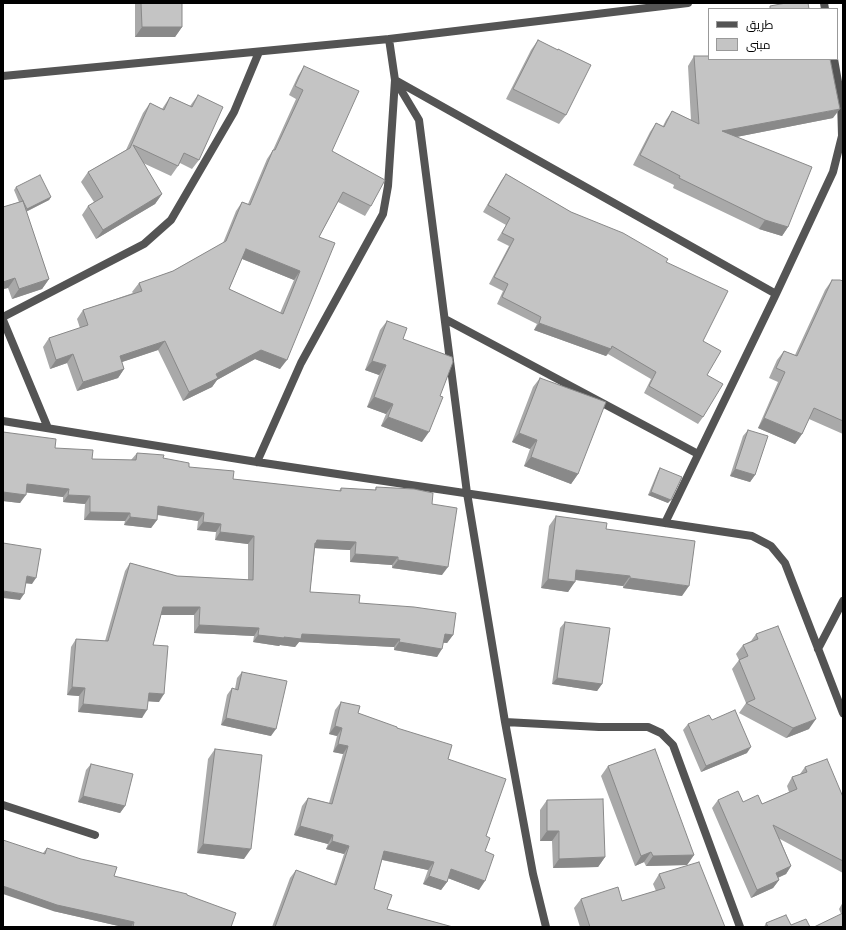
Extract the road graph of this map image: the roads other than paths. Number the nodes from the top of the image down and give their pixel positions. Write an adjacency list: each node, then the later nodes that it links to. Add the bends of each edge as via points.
1 (688, 3): 2 (street)
2 (389, 39): 3 (street); 6 (street)
3 (259, 52): 5 (street); 9 (street, via 234,112 171,220 144,244)
4 (834, 60): 7 (street, via 842,136 833,172)
5 (3, 76)
6 (395, 80): 7 (street); 8 (street, via 419,120); 13 (street, via 388,186 383,214 301,363)
7 (776, 294): 12 (street)
8 (445, 318): 12 (street); 14 (street)
9 (3, 319): 11 (street)
10 (3, 421): 11 (street)
11 (48, 428): 13 (street)
12 (698, 454): 15 (street)
13 (257, 462): 14 (street)
14 (467, 493): 15 (street); 19 (street)
15 (665, 523): 17 (street, via 752,536 771,546 785,563)
16 (843, 601): 17 (street)
17 (818, 649): 18 (street)
18 (843, 713)
19 (505, 722): 22 (street, via 533,874); 23 (street, via 648,727 661,733 673,745)
20 (3, 805): 21 (street)
21 (95, 835)
22 (546, 927)
23 (740, 927)

